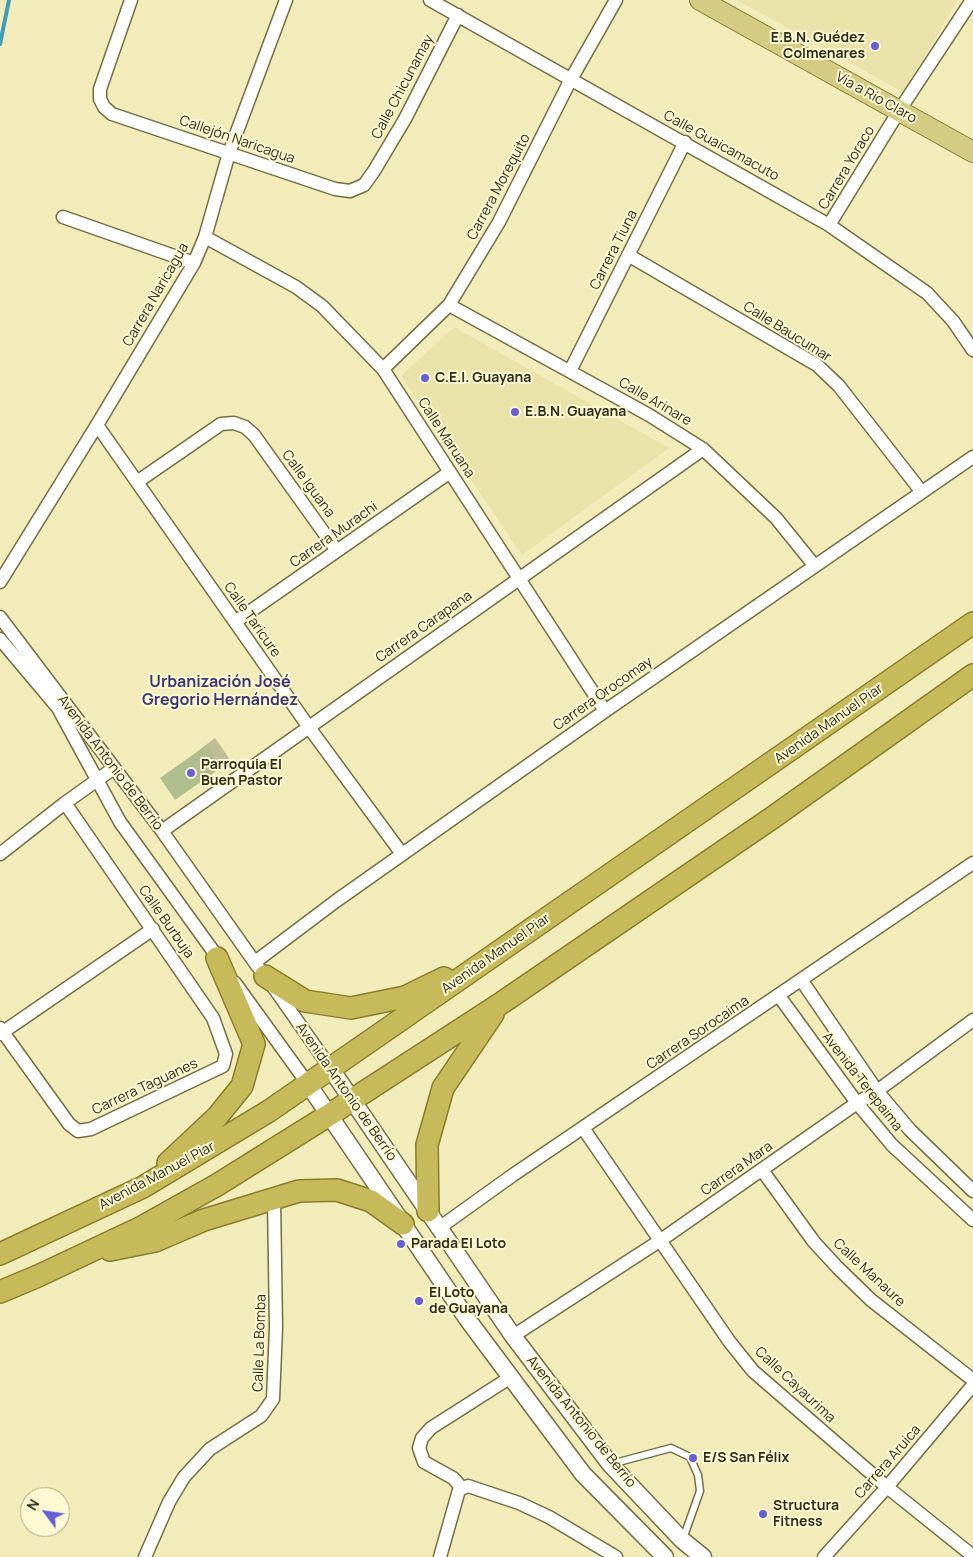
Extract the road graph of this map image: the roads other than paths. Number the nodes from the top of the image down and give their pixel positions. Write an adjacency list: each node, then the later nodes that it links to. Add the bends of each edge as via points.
1 (131, 0): 11 (street, Callejón Naricagua, via 100,89 104,107 112,114)
2 (286, 0): 11 (street, Carrera Naricagua)
3 (430, 0): 7 (street, Calle Guaicamacuto)
4 (616, 0): 8 (street, Carrera Morequito)
5 (700, 0): 9 (main road, Vía a Río Claro)
6 (972, 0): 9 (street, Carrera Yoraco)
7 (458, 15): 8 (street, Calle Guaicamacuto); 13 (street, Calle Chicunamay, via 405,119)
8 (570, 81): 10 (street, Calle Guaicamacuto); 19 (street, Carrera Morequito, via 499,222)
9 (899, 110): 12 (main road, Vía a Río Claro); 15 (street, Carrera Yoraco)
10 (685, 142): 15 (street, Calle Guaicamacuto); 17 (street, Carrera Tiuna)
11 (229, 152): 13 (street, Callejón Naricagua, via 335,189 350,191 364,185); 16 (street, Carrera Naricagua)
12 (973, 152)
13 (374, 171)
14 (63, 217): 18 (street)
15 (830, 225): 20 (street, Calle Guaicamacuto, via 927,293)
16 (205, 237): 18 (street, Carrera Naricagua); 21 (street, Calle Maruana, via 296,287 322,306)
17 (628, 254): 22 (street, Carrera Tiuna); 28 (street, Calle Baucumar, via 817,365 840,386)
18 (194, 262): 23 (street, Carrera Naricagua)
19 (449, 305): 21 (street, Carrera Morequito); 22 (street, Calle Arinare)
20 (973, 350)
21 (383, 369): 26 (street, Calle Maruana)
22 (570, 371): 24 (street, Calle Arinare)
23 (98, 425): 27 (street, Calle Taricure); 32 (street, Carrera Naricagua)
24 (704, 449): 30 (street, Calle Arinare, via 776,518); 31 (street, Carrera Carapana)
25 (973, 457): 28 (street, Carrera Orocomay)
26 (450, 472): 29 (street, Carrera Murachi); 31 (street, Calle Maruana)
27 (137, 482): 29 (street, Calle Iguana, via 221,424 234,423 254,435); 34 (street, Calle Taricure)
28 (921, 491): 30 (street, Carrera Orocomay)
29 (337, 551): 34 (street, Carrera Murachi)
30 (814, 565): 38 (street, Carrera Orocomay)
31 (520, 578): 38 (street, Calle Maruana); 39 (street, Carrera Carapana)
32 (0, 582)
33 (0, 617): 40 (street, Avenida Antonio de Berrío)
34 (235, 622): 39 (street, Calle Taricure)
35 (973, 623): 48 (highway, Avenida Manuel Piar)
36 (0, 639): 41 (street, Avenida Antonio de Berrío, via 58,708)
37 (973, 675): 53 (highway, via 772,818)
38 (605, 712): 45 (street, Carrera Orocomay)
39 (308, 726): 43 (street, Carrera Carapana); 45 (street, Calle Taricure)
40 (114, 768): 41 (street); 43 (street, Avenida Antonio de Berrío)
41 (97, 779): 42 (street); 49 (street, Avenida Antonio de Berrío, via 120,822)
42 (65, 803): 44 (street); 47 (street, Calle Burbuja)
43 (162, 830): 50 (street, Avenida Antonio de Berrío)
44 (0, 854)
45 (402, 854): 50 (street, Carrera Orocomay)
46 (973, 864): 51 (street, Carrera Sorocaima)
47 (153, 929): 55 (street); 56 (street, Calle Burbuja, via 213,1018 226,1054)
48 (498, 953): 50 (highway, via 405,997 352,1008 305,1001); 57 (highway, Avenida Manuel Piar)
49 (218, 958): 58 (street, Avenida Antonio de Berrío); 65 (highway, via 254,1044 242,1086 218,1117)
50 (260, 969): 57 (street, Avenida Antonio de Berrío)
51 (802, 981): 52 (street, Carrera Sorocaima); 59 (street, Avenida Terepaima)
52 (779, 996): 61 (street, Avenida Terepaima); 63 (street, Carrera Sorocaima)
53 (503, 1002): 60 (highway); 68 (highway, via 443,1088 427,1145)
54 (973, 1020): 59 (street, Carrera Mara)
55 (1, 1031): 56 (street, Carrera Taguanes, via 69,1124 78,1131 91,1130)
56 (223, 1066)
57 (331, 1069): 58 (highway, Avenida Manuel Piar); 60 (street, Avenida Antonio de Berrío)
58 (308, 1084): 62 (street, Avenida Antonio de Berrío); 65 (highway, Avenida Manuel Piar)
59 (877, 1091): 61 (street, Carrera Mara); 66 (street, Avenida Terepaima, via 910,1130)
60 (352, 1100): 62 (highway); 68 (street, Avenida Antonio de Berrío)
61 (856, 1103): 64 (street, Carrera Mara); 69 (street, Avenida Terepaima, via 892,1145)
62 (329, 1115): 70 (street, Avenida Antonio de Berrío); 72 (highway, via 217,1185 142,1227)
63 (584, 1128): 68 (street, Carrera Sorocaima); 71 (street, Calle Cayaurima)
64 (762, 1170): 71 (street, Carrera Mara); 77 (street, Calle Manaure, via 814,1242 838,1268 871,1300)
65 (143, 1187): 73 (highway, Avenida Manuel Piar)
66 (973, 1191)
67 (274, 1199): 70 (highway, via 299,1192 337,1190 371,1201); 72 (highway, via 204,1220 155,1241 113,1250); 84 (street, Calle La Bomba, via 276,1378 273,1399 261,1416 210,1449 184,1477 169,1502)
68 (434, 1219): 75 (street, Avenida Antonio de Berrío)
69 (973, 1220)
70 (403, 1224): 76 (street, Avenida Antonio de Berrío)
71 (660, 1240): 75 (street, Carrera Mara); 81 (street, Calle Cayaurima, via 753,1371)
72 (94, 1249): 74 (highway)
73 (0, 1254)
74 (0, 1292)
75 (513, 1336): 79 (street, Avenida Antonio de Berrío)
76 (511, 1377): 80 (street, via 431,1428 422,1438 419,1448 424,1462); 87 (street, Avenida Antonio de Berrío, via 583,1474)
77 (973, 1380)
78 (973, 1384): 81 (street, Carrera Aruica)
79 (610, 1464): 82 (street, Avenida Antonio de Berrío); 82 (lane, via 671,1448 690,1457 698,1475 700,1491)
80 (461, 1487): 85 (street); 86 (street, via 468,1486 519,1503)
81 (887, 1487): 83 (street, Calle Cayaurima); 89 (street, Carrera Aruica)
82 (682, 1540): 88 (street, Avenida Antonio de Berrío)
83 (973, 1556)
84 (145, 1557)
85 (440, 1557)
86 (616, 1557)
87 (664, 1557)
88 (703, 1557)
89 (824, 1557)

